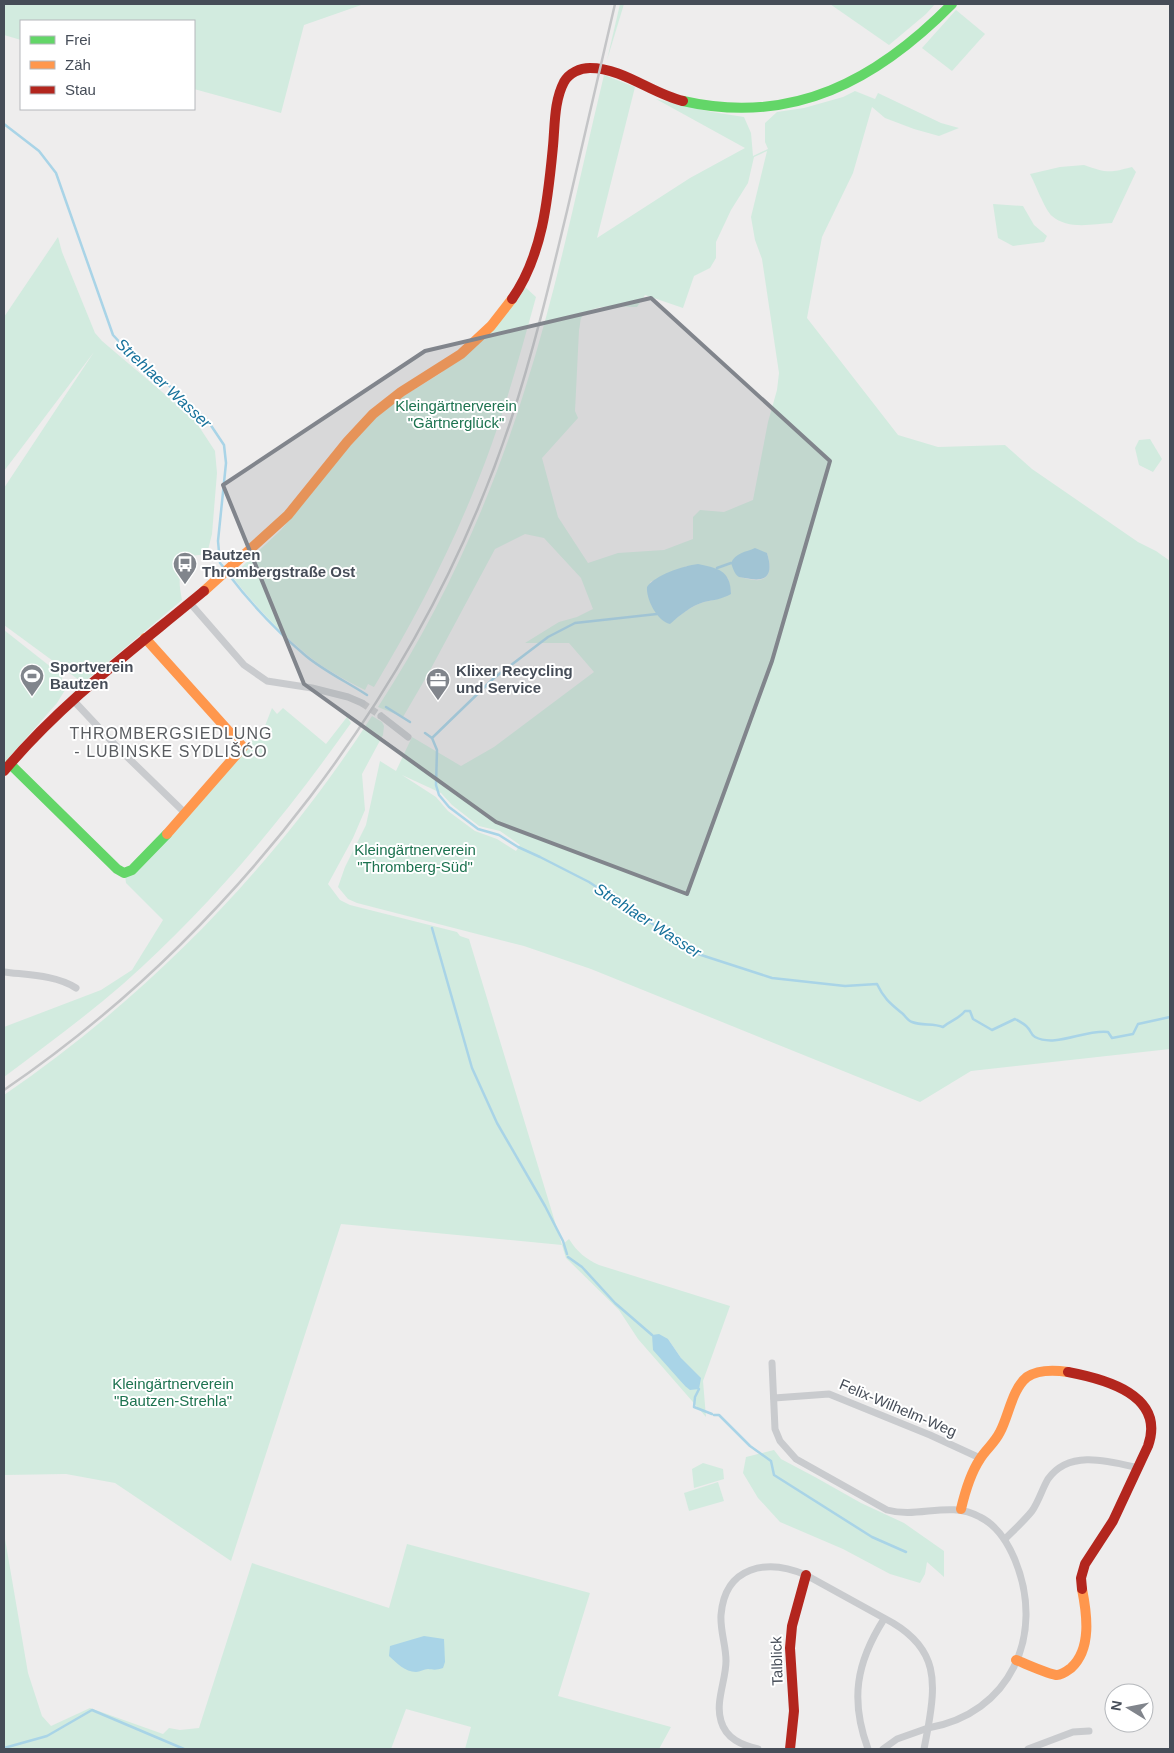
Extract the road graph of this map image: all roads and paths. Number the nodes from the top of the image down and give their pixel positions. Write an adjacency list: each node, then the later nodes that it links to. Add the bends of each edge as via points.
1 (952, 4): 2 (street, via 906,47 855,81 802,101 775,106 723,108 667,96 599,69 582,68 573,72 558,97 546,208 534,255 514,297 480,337 454,359 402,390 371,416 279,524)
2 (190, 602): 3 (street); 5 (street, via 254,673 268,681 348,696)
3 (145, 638): 4 (street); 9 (street, via 243,748)
4 (73, 700): 8 (street); 9 (street)
5 (362, 703)
6 (381, 716): 7 (street)
7 (408, 737)
8 (7, 767): 9 (street, via 124,873 132,870)
9 (184, 813)
10 (4, 972): 11 (street, via 58,980)
11 (76, 988)
12 (772, 1363): 13 (street)
13 (774, 1398): 14 (street, Felix-Wilhelm-Weg, via 829,1394); 16 (street, via 775,1429 780,1441 804,1464 888,1510 899,1513)
14 (980, 1458): 15 (street, via 993,1444 1025,1378 1048,1370 1105,1381 1124,1389 1138,1400 1152,1424 1151,1437); 16 (street, via 966,1488)
15 (1138, 1468): 17 (street, via 1090,1459 1066,1464 1049,1478 1033,1509); 20 (street, via 1120,1509 1082,1573 1086,1626 1082,1648 1072,1669 1057,1675)
16 (961, 1509): 17 (street, via 981,1517)
17 (1005, 1539): 20 (street, via 1018,1566 1026,1607 1026,1624)
18 (806, 1574): 19 (street); 23 (street, via 791,1568 764,1567 736,1578 728,1590 722,1615 726,1662 720,1720 730,1736); 25 (street, Talblick, via 792,1626 790,1648 794,1711)
19 (884, 1619): 21 (street, via 915,1640 928,1661 934,1688); 26 (street, via 865,1655 859,1676 858,1711)
20 (1016, 1660): 21 (street, via 1001,1688 974,1712 945,1725)
21 (928, 1728): 27 (street, via 897,1739); 28 (street)
22 (1089, 1731): 29 (street, via 1073,1732)
23 (743, 1747): 24 (street)
24 (758, 1749)
25 (790, 1749)
26 (868, 1749)
27 (883, 1749)
28 (924, 1749)
29 (1028, 1749)

